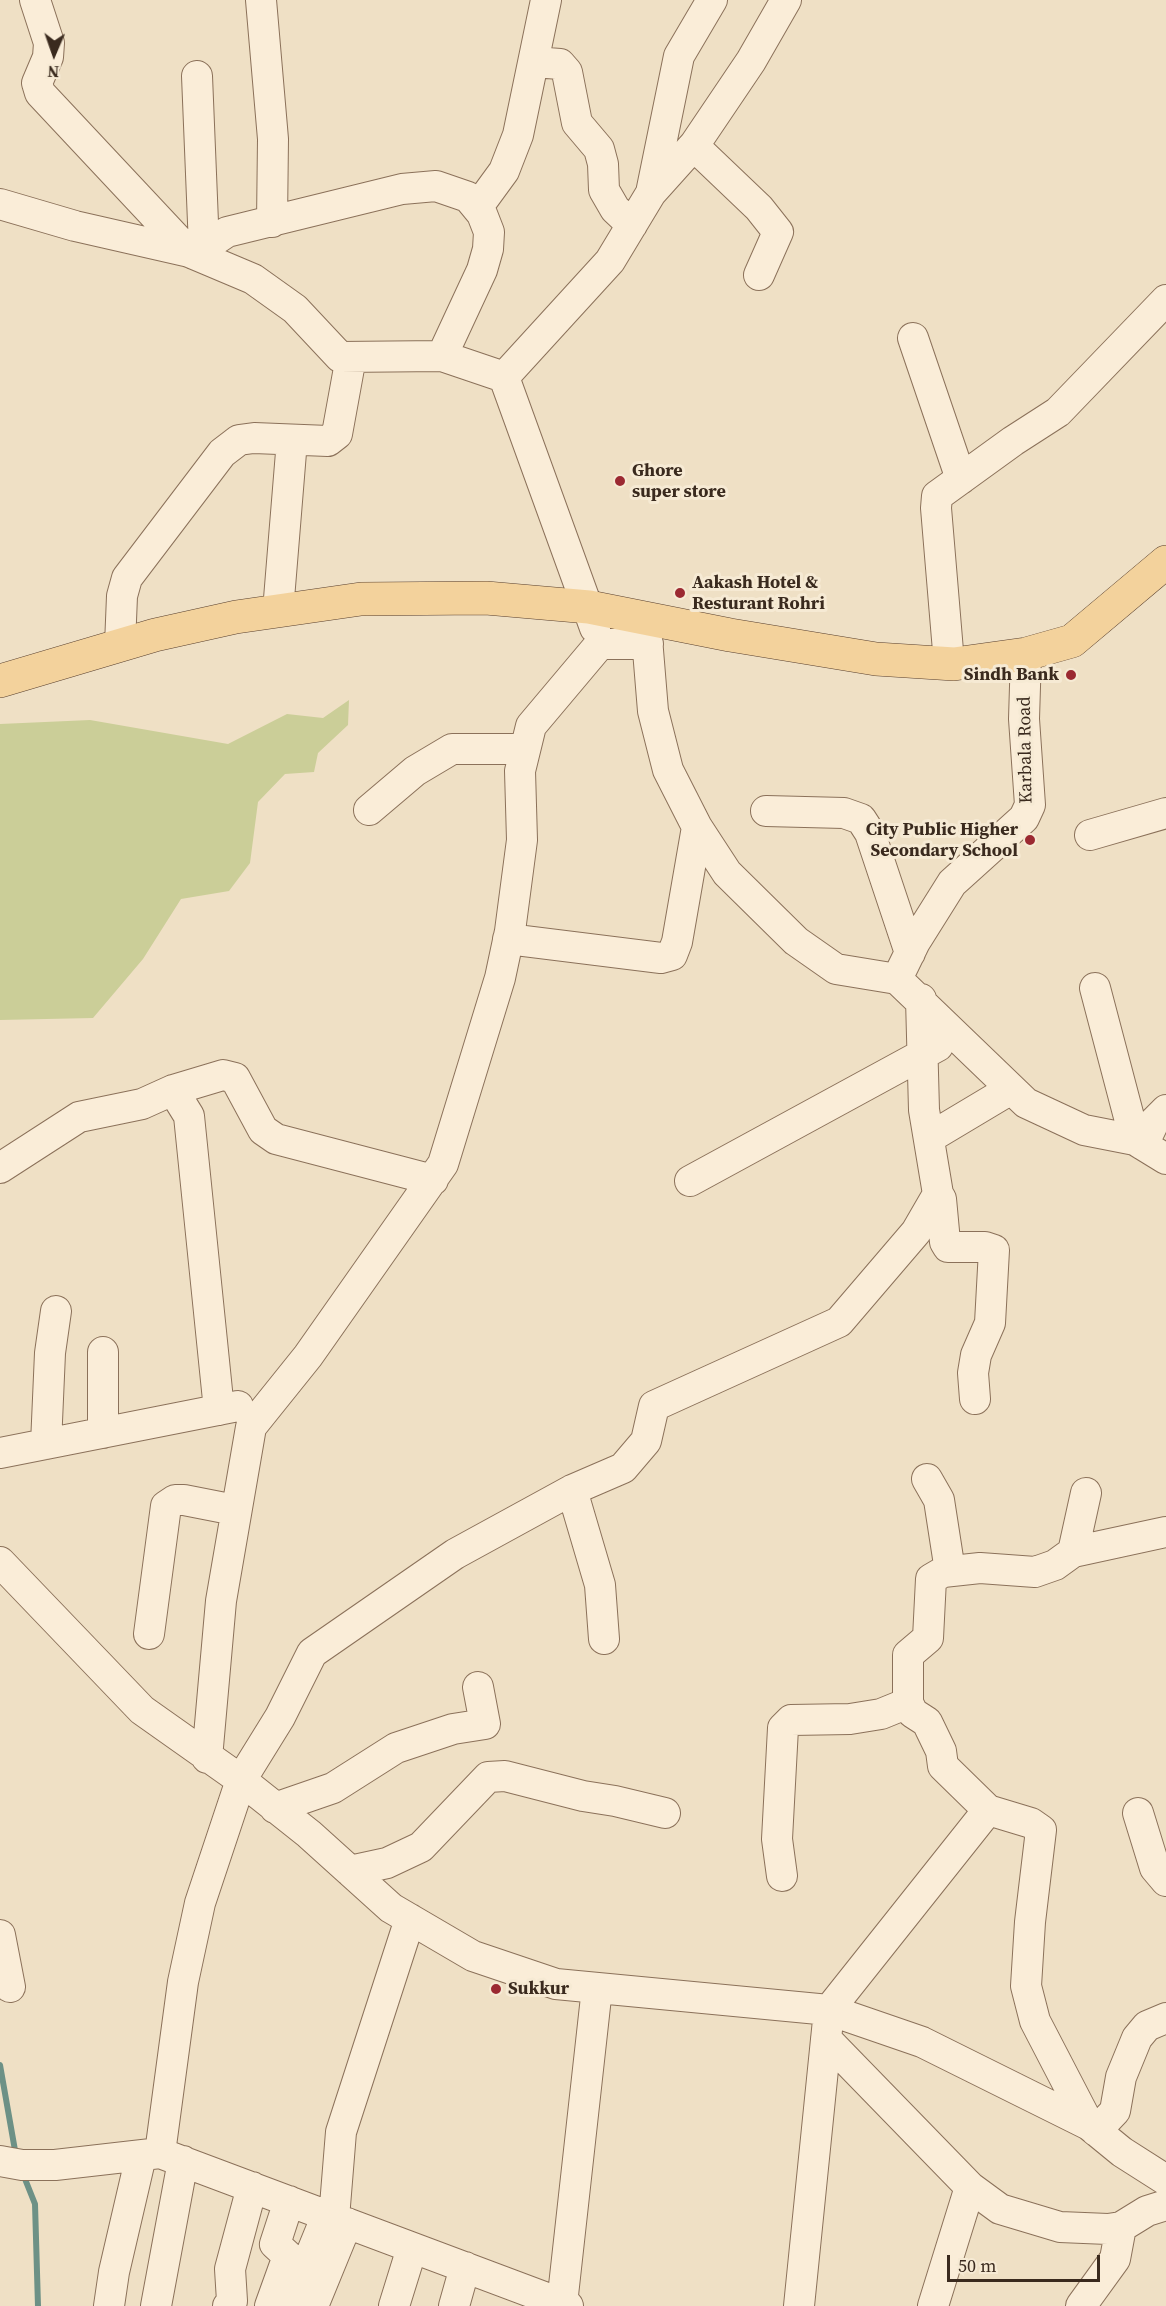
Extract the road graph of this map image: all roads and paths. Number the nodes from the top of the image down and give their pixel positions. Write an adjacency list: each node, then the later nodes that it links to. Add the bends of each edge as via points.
1 (35, 0): 14 (street, via 48,43 48,57 37,83 40,93)
2 (261, 0): 12 (street, via 273,139)
3 (546, 0): 6 (street)
4 (712, 0): 9 (street, via 679,56)
5 (786, 0): 8 (street)
6 (534, 62): 11 (street, via 518,135 504,171); 13 (street, via 560,64 567,72 577,123 599,149 604,190 615,209)
7 (197, 75): 14 (street)
8 (694, 146): 9 (street); 15 (street, via 759,208 778,232)
9 (651, 193): 13 (street)
10 (0, 204): 14 (street, via 75,226)
11 (477, 208): 12 (street, via 468,197 436,186 402,189); 18 (street, via 489,232 488,249)
12 (272, 222): 14 (street, via 227,232)
13 (632, 225): 20 (street, via 610,261)
14 (196, 251): 19 (street, via 253,279 295,309 340,357)
15 (759, 274)
16 (1166, 300): 22 (street, via 1058,412)
17 (913, 338): 22 (street)
18 (442, 356): 19 (street); 20 (street)
19 (351, 357): 21 (street, via 337,434 328,441)
20 (504, 377): 24 (street)
21 (291, 440): 25 (street); 28 (street, via 238,440 222,453 127,578 122,596)
22 (961, 479): 31 (street, via 937,496 936,508)
23 (1166, 562): 29 (main road, via 1072,641)
24 (589, 607): 25 (main road, via 486,598 372,599); 26 (main road); 27 (street)
25 (278, 611): 28 (main road)
26 (647, 632): 27 (street); 31 (main road, via 876,659); 38 (street, via 653,711 668,770)
27 (600, 644): 34 (street, via 531,726)
28 (120, 645): 30 (main road)
29 (1026, 654): 31 (main road); 41 (street, Karbala Road, via 1024,719 1030,805 1024,818 952,883)
30 (62, 663): 32 (main road); 33 (main road)
31 (949, 663)
32 (0, 666)
33 (0, 681)
34 (525, 749): 35 (street, via 452,749 415,771); 40 (street, via 520,771 522,840)
35 (369, 810)
36 (765, 811): 41 (street, via 844,813 861,819 872,839)
37 (1166, 813): 39 (street)
38 (697, 827): 40 (street, via 672,956 661,958); 41 (street, via 727,873 796,941 836,969)
39 (1090, 835)
40 (508, 939): 52 (street, via 500,978 443,1164)
41 (904, 966): 43 (street)
42 (1095, 988): 50 (street)
43 (921, 999): 44 (street); 45 (street)
44 (957, 1038): 45 (street); 46 (street)
45 (922, 1054): 49 (street); 53 (street)
46 (1011, 1089): 49 (street); 50 (street, via 1026,1103 1084,1130)
47 (173, 1090): 51 (street, via 142,1104 79,1117); 52 (street, via 223,1075 235,1078 263,1130 276,1139); 59 (street, via 189,1116)
48 (1166, 1110): 50 (street, via 1154,1122)
49 (928, 1138): 54 (street)
50 (1148, 1148)
51 (0, 1168)
52 (433, 1180): 57 (street)
53 (690, 1181)
54 (938, 1194): 58 (street, via 948,1247 993,1250 990,1323 976,1355); 64 (street, via 916,1232 839,1322 654,1406 646,1441 623,1468)
55 (56, 1311): 61 (street)
56 (103, 1352): 60 (street)
57 (273, 1399): 59 (street); 66 (street, via 251,1427)
58 (975, 1399)
59 (219, 1410): 60 (street)
60 (104, 1433): 61 (street)
61 (46, 1444): 62 (street)
62 (0, 1454)
63 (927, 1479): 70 (street, via 939,1500)
64 (572, 1490): 72 (street, via 600,1585); 76 (street, via 455,1554 312,1653 280,1717)
65 (1086, 1493): 68 (street)
66 (236, 1510): 71 (street, via 183,1500 166,1506); 75 (street, via 221,1601)
67 (1166, 1532): 68 (street)
68 (1074, 1552): 70 (street, via 1035,1572 980,1568)
69 (0, 1562): 75 (street, via 142,1710)
70 (950, 1571): 74 (street, via 932,1579 928,1638 908,1655)
71 (149, 1634)
72 (604, 1639)
73 (478, 1687): 77 (street, via 485,1724 453,1729 396,1748 333,1788)
74 (908, 1703): 78 (street, via 913,1713 927,1722 941,1751 943,1766); 82 (street, via 881,1714 850,1719 791,1720 783,1728 777,1839)
75 (207, 1758): 76 (street)
76 (241, 1780): 77 (street); 91 (street, via 200,1903 183,1982)
77 (275, 1808): 81 (street)
78 (988, 1810): 89 (street); 90 (street, via 1031,1823 1041,1830 1026,1986 1035,2021)
79 (1138, 1813): 83 (street, via 1155,1868)
80 (665, 1814): 81 (street, via 505,1776 488,1777 421,1847 387,1863)
81 (350, 1871): 84 (street, via 391,1908)
82 (782, 1876)
83 (1166, 1881)
84 (410, 1919): 87 (street, via 473,1956 556,1984); 98 (street, via 341,2132)
85 (0, 1935): 86 (street)
86 (10, 1987)
87 (597, 1988): 89 (street); 102 (street)
88 (1166, 2018): 90 (street, via 1147,2026 1137,2038 1121,2077 1115,2111)
89 (828, 2024): 90 (street, via 922,2042); 95 (street); 111 (street)
90 (1093, 2128): 93 (street)
91 (161, 2157): 92 (street, via 55,2165); 94 (street); 103 (street, via 114,2272); 104 (street)
92 (0, 2161)
93 (1166, 2180)
94 (252, 2187): 96 (street); 105 (street, via 230,2269 232,2301)
95 (970, 2187): 99 (street, via 1000,2209 1060,2227); 112 (street)
96 (289, 2201): 98 (street); 106 (street, via 275,2244 288,2256)
97 (1166, 2205): 99 (street)
98 (336, 2219): 100 (street); 107 (street); 108 (street)
99 (1121, 2227): 113 (street, via 1115,2259)
100 (412, 2248): 101 (street); 109 (street)
101 (465, 2267): 102 (street); 110 (street)
102 (565, 2305)
103 (109, 2306)
104 (156, 2306)
105 (228, 2306)
106 (270, 2306)
107 (289, 2306)
108 (313, 2306)
109 (394, 2306)
110 (454, 2306)
111 (799, 2306)
112 (933, 2306)
113 (1081, 2306)

